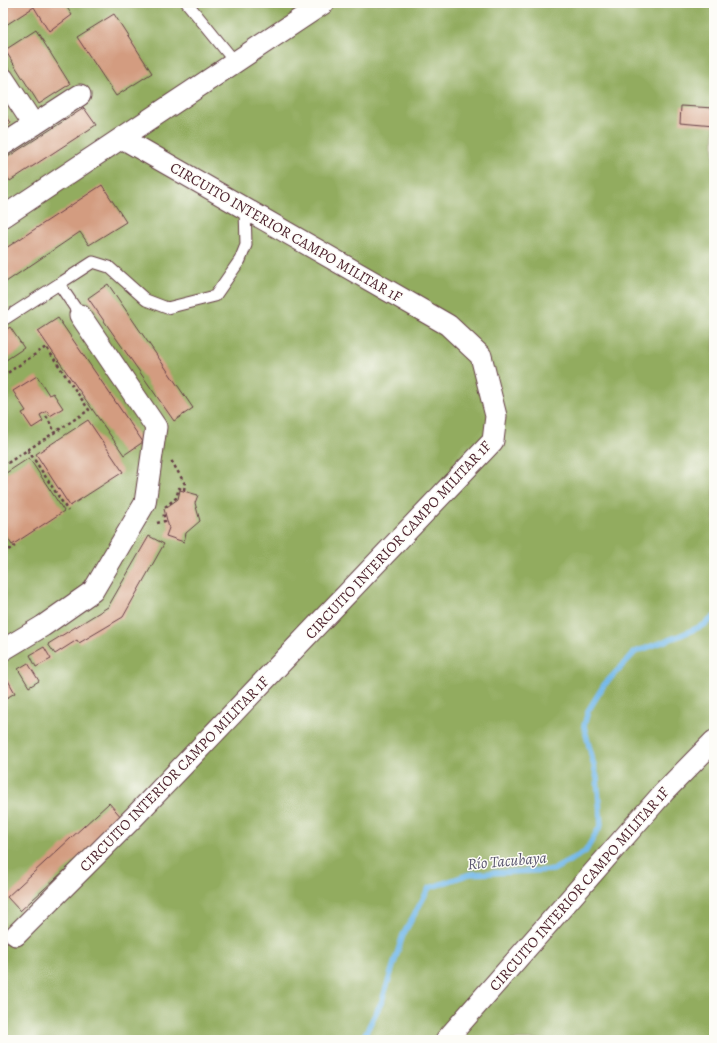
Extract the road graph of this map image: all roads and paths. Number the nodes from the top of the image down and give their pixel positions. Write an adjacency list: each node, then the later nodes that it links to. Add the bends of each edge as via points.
1 (187, 3): 3 (lane)
2 (324, 3): 3 (street)
3 (235, 62): 7 (street)
4 (3, 78): 6 (street)
5 (80, 95): 6 (street)
6 (34, 125): 8 (street)
7 (122, 138): 9 (street, CIRCUITO INTERIOR CAMPO MILITAR 1F); 10 (street)
8 (3, 145)
9 (245, 208): 11 (lane, via 246,245 240,260 215,296 168,308 146,300 109,267 93,262); 26 (street, CIRCUITO INTERIOR CAMPO MILITAR 1F, via 448,325 481,356 496,416 493,441 139,812)
10 (3, 217)
11 (59, 284): 12 (lane); 13 (lane)
12 (80, 315): 24 (street, via 156,427 145,503 93,590 43,626)
13 (3, 320)
14 (3, 376): 16 (path, via 46,347 89,410)
15 (46, 416): 16 (path)
16 (55, 432): 17 (path)
17 (28, 450): 19 (path); 20 (path)
18 (166, 457): 21 (path, via 170,458 185,484 184,490 179,488 176,498 162,509 165,521)
19 (3, 466)
20 (68, 511)
21 (152, 525)
22 (15, 546): 23 (path)
23 (3, 553)
24 (3, 650)
25 (714, 741): 27 (street, CIRCUITO INTERIOR CAMPO MILITAR 1F, via 664,792)
26 (16, 935)
27 (446, 1040)

